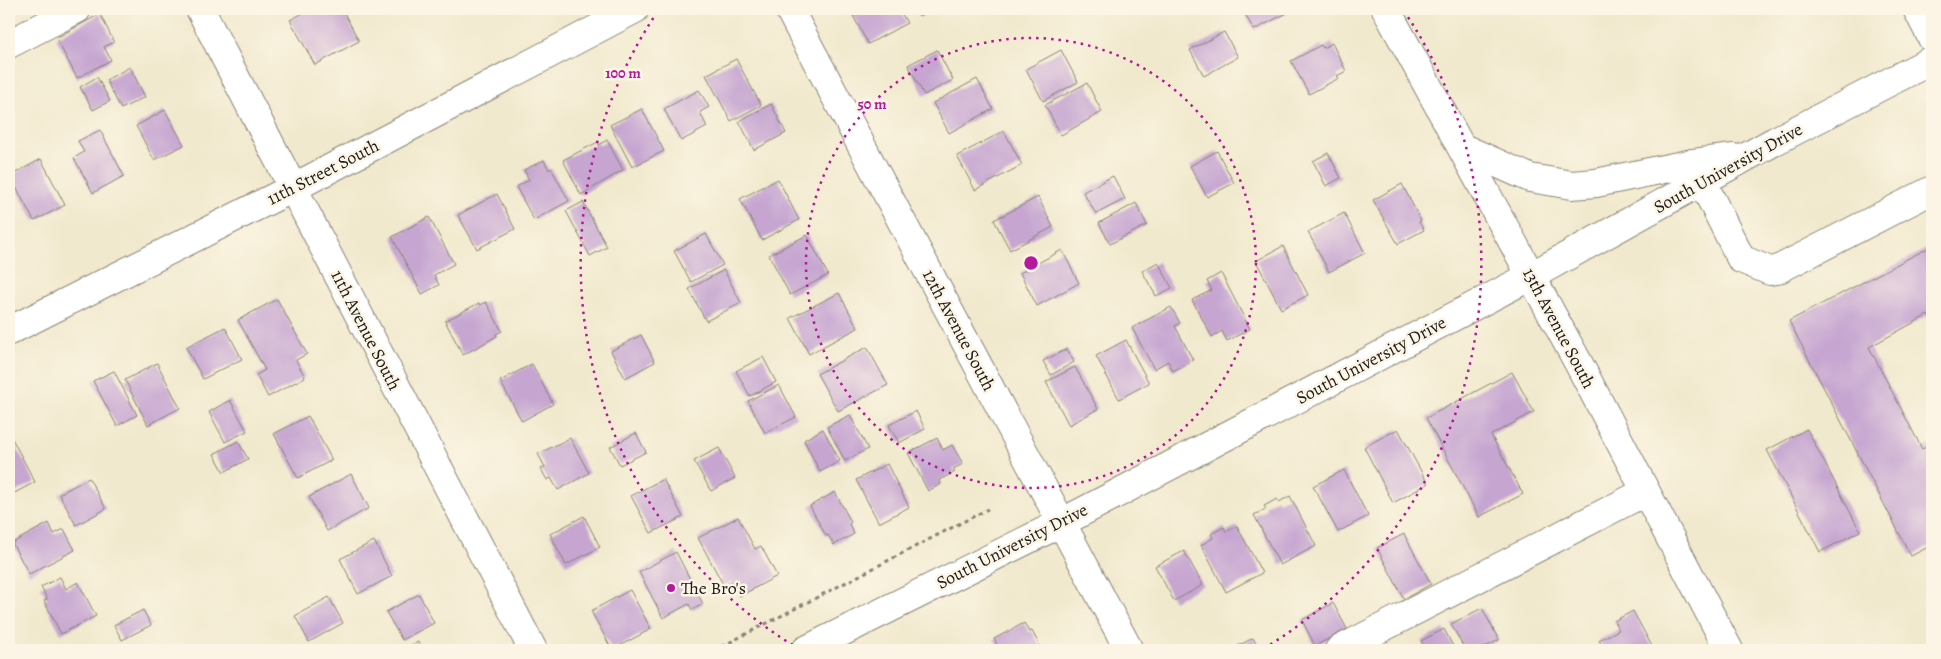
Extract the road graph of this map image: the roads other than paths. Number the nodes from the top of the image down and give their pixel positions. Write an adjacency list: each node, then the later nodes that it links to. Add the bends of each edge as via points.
1 (78, 9): 8 (main road)
2 (200, 9): 12 (main road, 11th Avenue South)
3 (635, 9): 12 (main road, 11th Street South)
4 (789, 9): 17 (main road, 12th Avenue South)
5 (1386, 9): 10 (main road, 13th Avenue South)
6 (1917, 9): 7 (main road)
7 (1932, 38)
8 (9, 44)
9 (1932, 60): 11 (main road, South University Drive, via 1746,157)
10 (1462, 148): 11 (main road, via 1530,178 1572,185); 14 (main road, 13th Avenue South)
11 (1697, 173): 13 (main road, via 1741,258 1770,271); 14 (main road, South University Drive)
12 (292, 188): 15 (main road, 11th Street South); 18 (main road, 11th Avenue South)
13 (1932, 190)
14 (1531, 276): 16 (main road, 13th Avenue South); 17 (main road, South University Drive)
15 (9, 331)
16 (1645, 492): 21 (main road); 22 (main road, 13th Avenue South)
17 (1060, 523): 19 (main road, South University Drive); 20 (main road, 12th Avenue South)
18 (533, 650)
19 (806, 650)
20 (1129, 650)
21 (1339, 650)
22 (1729, 650)

